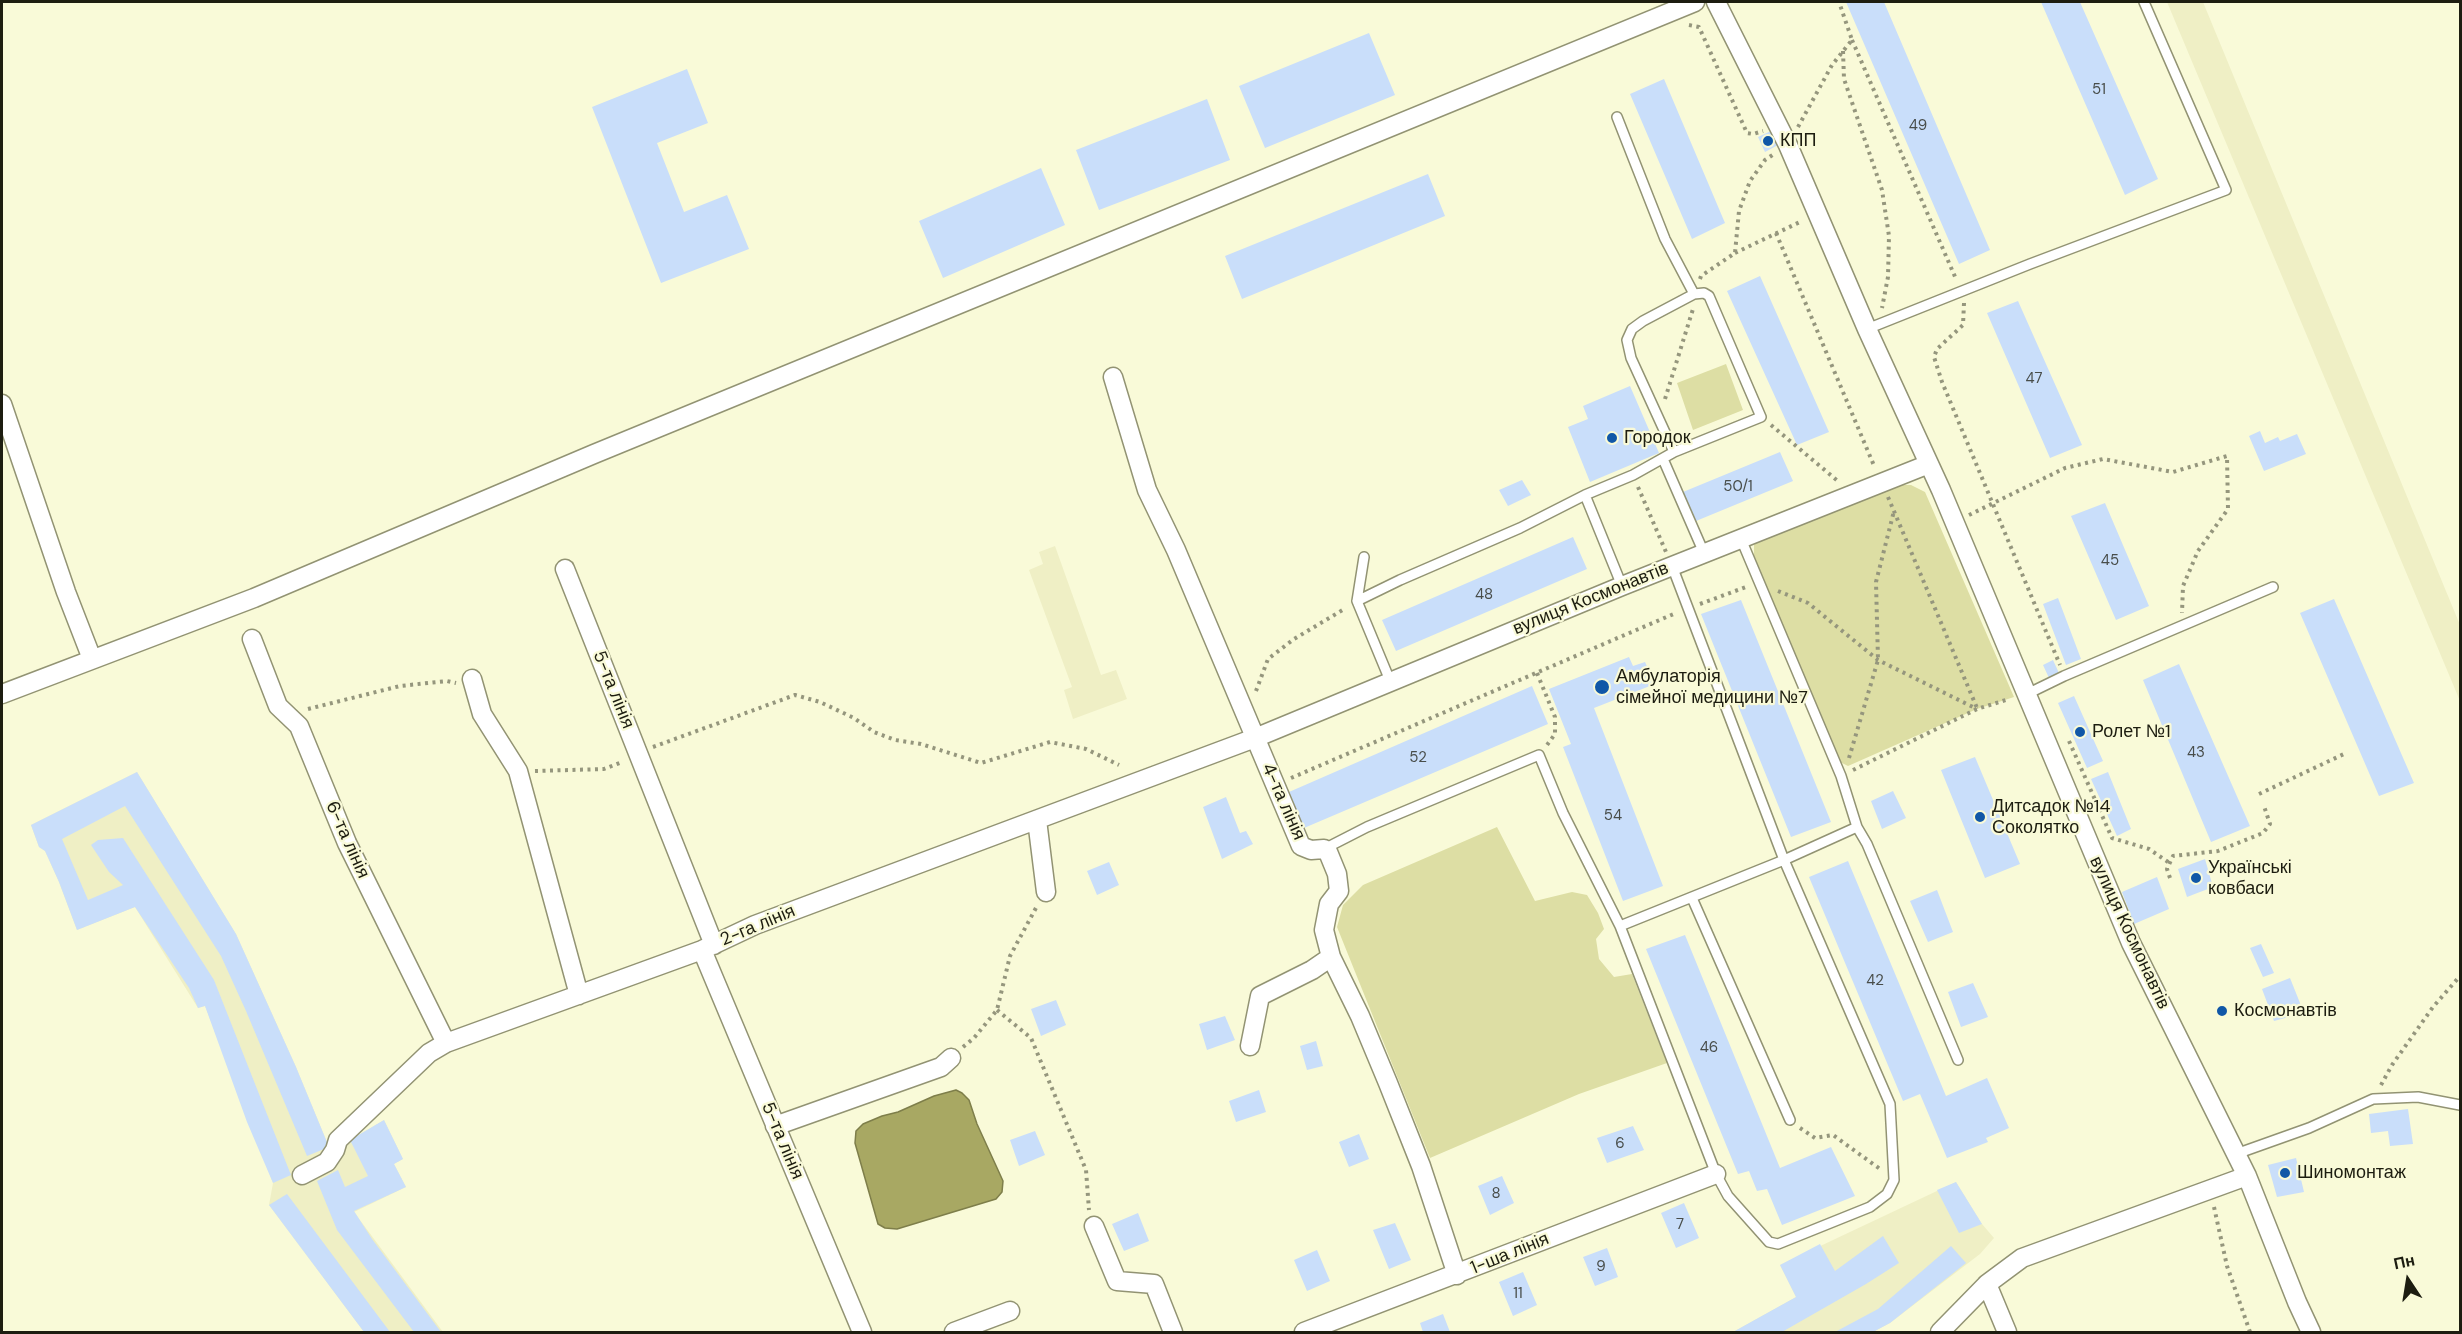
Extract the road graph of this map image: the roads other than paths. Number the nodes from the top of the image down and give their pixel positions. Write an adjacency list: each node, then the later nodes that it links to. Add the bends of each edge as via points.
1 (1695, 2): 22 (street, via 594,454 254,598)
2 (1716, 2): 6 (street, вулиця Космонавтів, via 1788,145)
3 (2144, 2): 6 (lane, via 2226,190)
4 (1617, 117): 5 (lane, via 1665,239)
5 (1696, 293): 9 (lane, via 1643,321 1632,329 1627,340 1631,358); 9 (lane, via 1709,296 1761,417)
6 (1871, 327): 11 (street, вулиця Космонавтів)
7 (1113, 377): 27 (street, 4-та лінія, via 1147,490)
8 (2, 404): 22 (street)
9 (1674, 452): 10 (lane)
10 (1663, 459): 12 (lane); 14 (lane)
11 (1929, 464): 13 (street, вулиця Космонавтів); 26 (street, вулиця Космонавтів)
12 (1585, 495): 18 (lane); 20 (lane)
13 (1741, 539): 14 (street, вулиця Космонавтів); 29 (lane, via 1842,776)
14 (1704, 553): 16 (street, вулиця Космонавтів)
15 (1364, 557): 20 (lane)
16 (1672, 566): 18 (street, вулиця Космонавтів); 31 (lane)
17 (565, 569): 35 (street, 5-та лінія)
18 (1622, 586): 23 (street, вулиця Космонавтів)
19 (2272, 587): 26 (lane)
20 (1357, 601): 23 (lane)
21 (252, 639): 38 (street, 6-та лінія, via 278,706 299,726 347,843)
22 (92, 659): 25 (street)
23 (1391, 683): 27 (street, вулиця Космонавтів)
24 (474, 684): 37 (street, via 482,714 518,771)
25 (2, 694)
26 (2025, 695): 45 (street, вулиця Космонавтів, via 2131,943)
27 (1256, 738): 28 (street, 2-га лінія); 30 (street, 4-та лінія, via 1301,846)
28 (1036, 820): 32 (street); 35 (street, 2-га лінія, via 755,925)
29 (1857, 826): 31 (lane); 41 (lane)
30 (1324, 849): 34 (lane, via 1366,827 1539,755 1563,813); 36 (street, 4-та лінія, via 1337,874 1339,891 1329,904 1324,930)
31 (1784, 860): 33 (lane); 46 (lane, via 1890,1104 1894,1179 1887,1194 1870,1207 1778,1244 1769,1242 1728,1196)
32 (1046, 892)
33 (1692, 898): 34 (lane); 43 (lane)
34 (1620, 926): 46 (lane)
35 (708, 947): 37 (street, 2-га лінія); 44 (street, 5-та лінія)
36 (1331, 957): 39 (street, via 1260,996); 50 (street, 4-та лінія, via 1360,1016 1421,1166)
37 (579, 995): 38 (street, 2-га лінія)
38 (446, 1043): 47 (street, 2-га лінія, via 429,1053 338,1140 327,1162)
39 (1250, 1046)
40 (951, 1058): 44 (street, via 941,1067)
41 (1958, 1060)
42 (2460, 1105): 45 (lane, via 2418,1097 2373,1099 2309,1128)
43 (1790, 1120)
44 (775, 1125): 53 (street, 5-та лінія)
45 (2236, 1154): 48 (street, вулиця Космонавтів)
46 (1716, 1174): 50 (street, 1-ша лінія)
47 (302, 1175)
48 (2247, 1176): 51 (street, via 2022,1258); 59 (street, вулиця Космонавтів)
49 (1094, 1226): 55 (street, via 1117,1281 1154,1284)
50 (1457, 1275): 56 (street, 1-ша лінія)
51 (1987, 1284): 57 (street); 58 (street)
52 (1010, 1311): 54 (street)
53 (862, 1332)
54 (954, 1332)
55 (1173, 1332)
56 (1304, 1332)
57 (1940, 1332)
58 (2007, 1332)
59 (2312, 1332)

